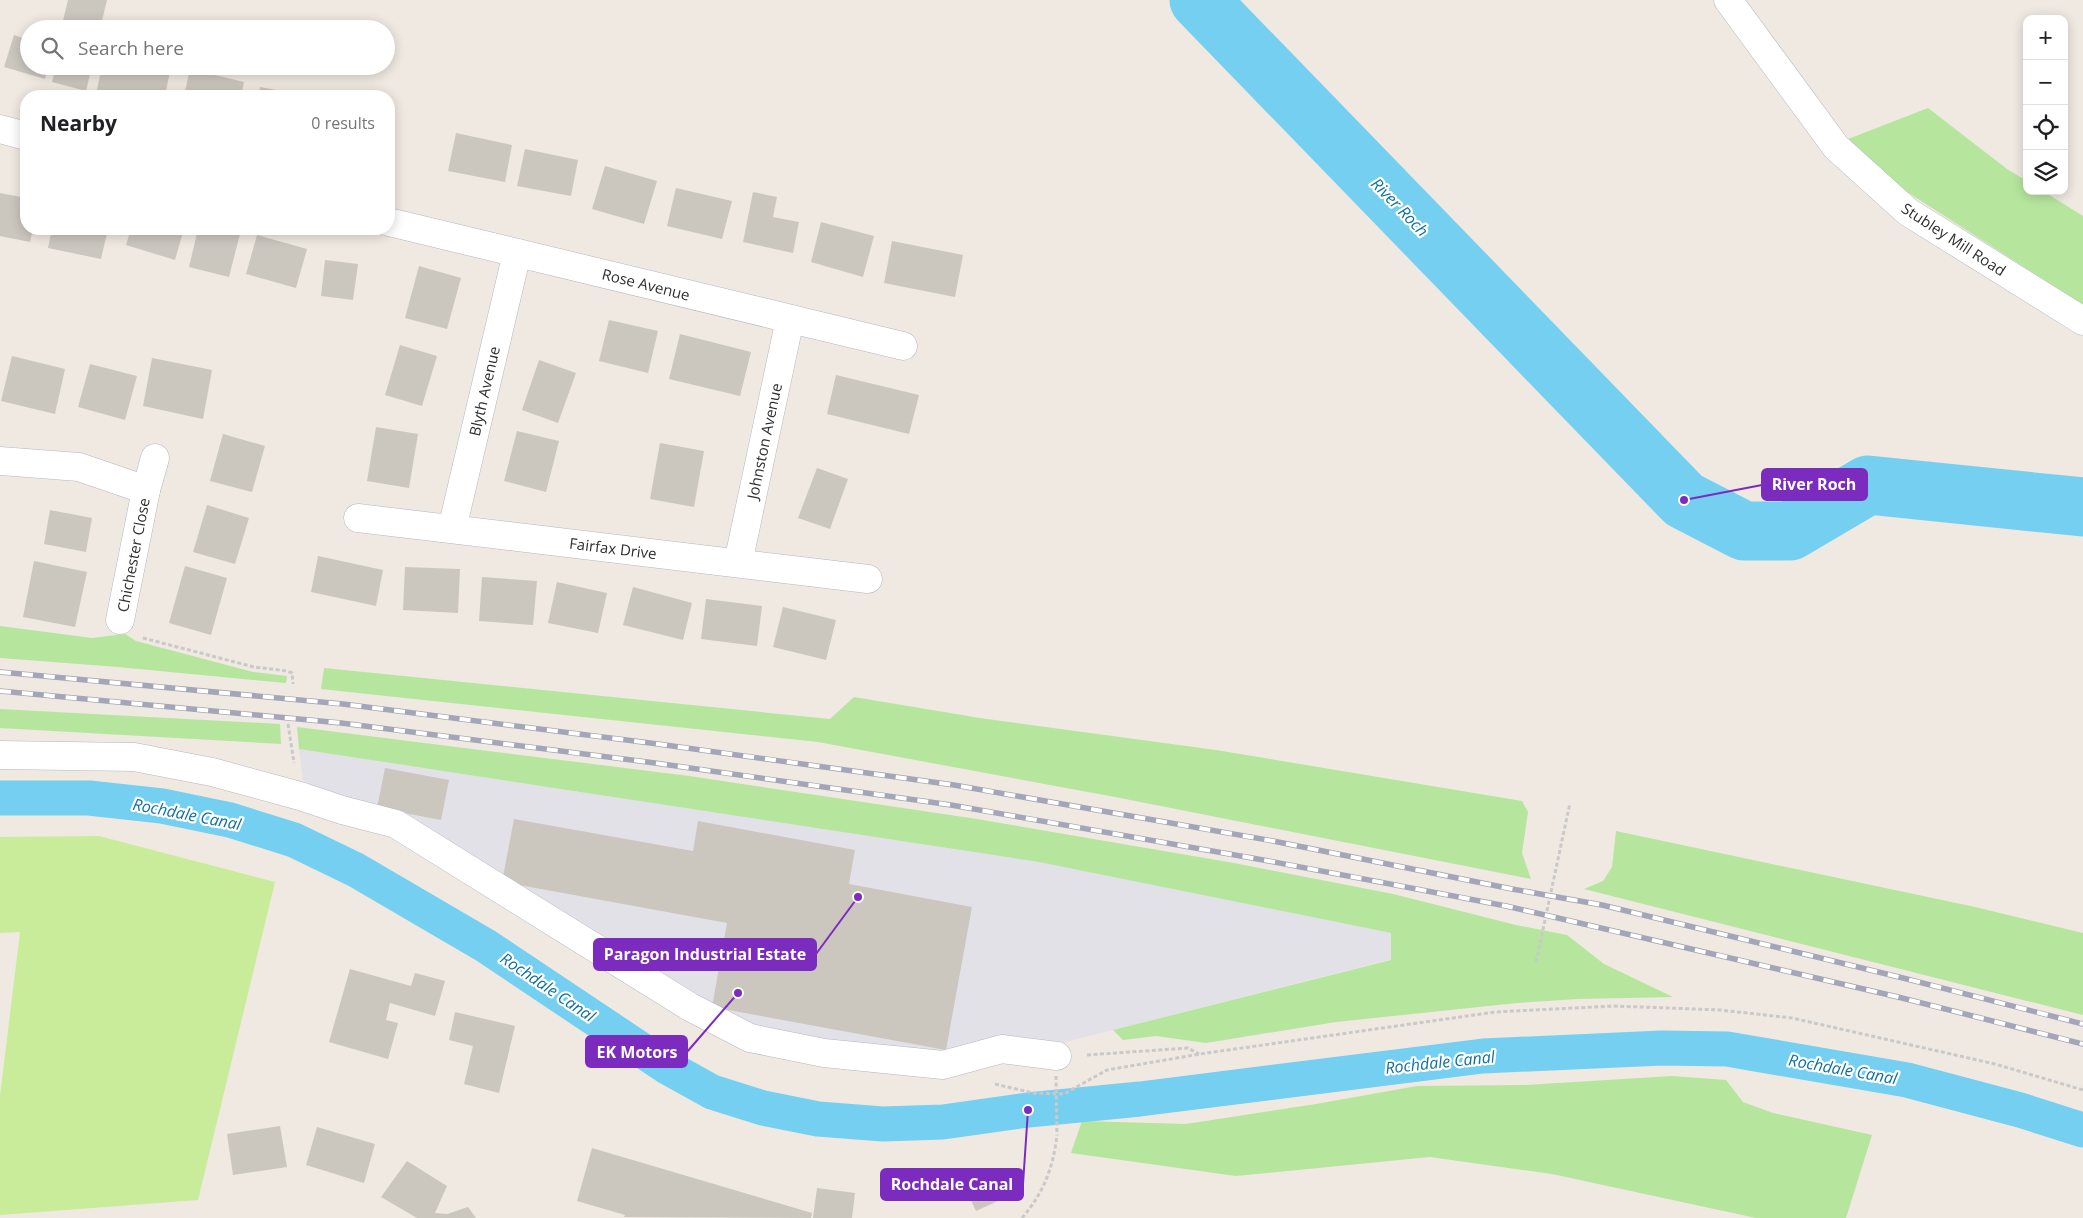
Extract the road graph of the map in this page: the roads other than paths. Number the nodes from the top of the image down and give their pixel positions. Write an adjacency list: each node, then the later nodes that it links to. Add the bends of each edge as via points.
1 (1728, 0): 7 (street, Stubley Mill Road, via 1836,147 1908,212)
2 (0, 129): 3 (street)
3 (20, 134)
4 (395, 223): 5 (street, Rose Avenue)
5 (517, 253): 6 (street, Rose Avenue); 13 (street, Blyth Avenue)
6 (790, 319): 8 (street, Rose Avenue); 14 (street, Johnston Avenue)
7 (2083, 321)
8 (903, 346)
9 (155, 458): 11 (street)
10 (0, 461): 11 (street, Chichester Close, via 79,468)
11 (146, 490): 16 (street, Chichester Close)
12 (358, 518): 13 (street, Fairfax Drive)
13 (452, 529): 14 (street, Fairfax Drive)
14 (738, 563): 15 (street, Fairfax Drive)
15 (868, 578)
16 (120, 620)
17 (0, 755): 18 (street, via 134,757 212,772 396,824 690,1007 750,1038 824,1053 943,1066 1002,1050)
18 (1057, 1066)

